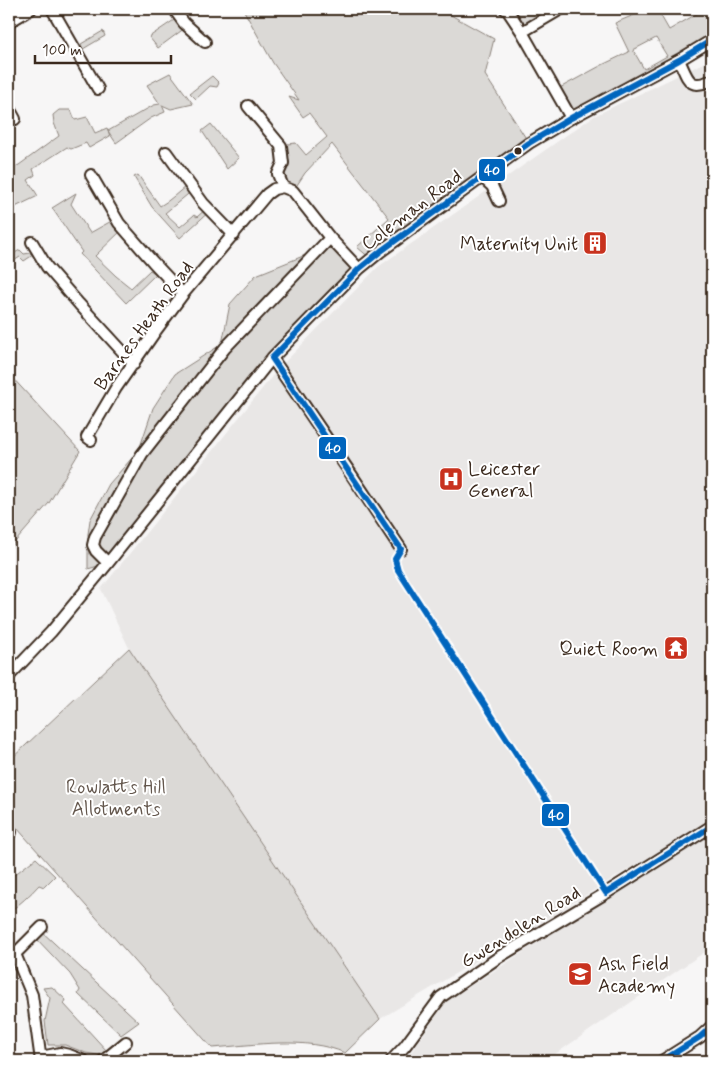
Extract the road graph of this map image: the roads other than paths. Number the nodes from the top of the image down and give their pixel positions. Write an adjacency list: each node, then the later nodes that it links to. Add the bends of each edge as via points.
1 (31, 9): 6 (street)
2 (52, 9): 12 (street)
3 (174, 9): 9 (street)
4 (505, 9): 7 (street)
5 (561, 9): 7 (street)
6 (9, 22)
7 (522, 32): 15 (street)
8 (712, 40): 10 (street, Coleman Road)
9 (205, 42)
10 (679, 60): 11 (street, via 689,82 699,84); 15 (street, Coleman Road)
11 (712, 80)
12 (98, 89)
13 (252, 106): 20 (street, via 281,146 283,163 278,174)
14 (9, 108): 16 (street)
15 (571, 118): 19 (street, Coleman Road)
16 (15, 120)
17 (166, 152): 22 (street, via 203,202)
18 (90, 175): 26 (street, via 119,223)
19 (482, 177): 21 (street, via 492,186); 25 (street, Coleman Road)
20 (283, 187): 22 (street, Barnes Heath Road, via 274,188 267,194); 23 (street, via 294,191)
21 (499, 201)
22 (234, 235): 26 (street, Barnes Heath Road)
23 (330, 238): 25 (street); 31 (street, Coleman Road, via 225,348 142,454 95,536 93,545)
24 (32, 242): 28 (street, via 47,267)
25 (359, 269): 27 (street, Coleman Road)
26 (183, 294): 28 (street, Barnes Heath Road)
27 (272, 358): 30 (street); 31 (street, Coleman Road)
28 (134, 364): 29 (street, Barnes Heath Road, via 86,437)
29 (91, 440)
30 (401, 549)
31 (108, 563): 32 (street, Coleman Road, via 51,632)
32 (9, 676)
33 (712, 826): 41 (street, Gwendolen Road, via 441,997)
34 (42, 927): 35 (street)
35 (12, 950): 38 (street, via 32,995)
36 (712, 1026): 42 (street)
37 (126, 1042): 40 (street)
38 (41, 1059): 39 (street, via 60,1052)
39 (84, 1061)
40 (103, 1061)
41 (391, 1061)
42 (662, 1061)

